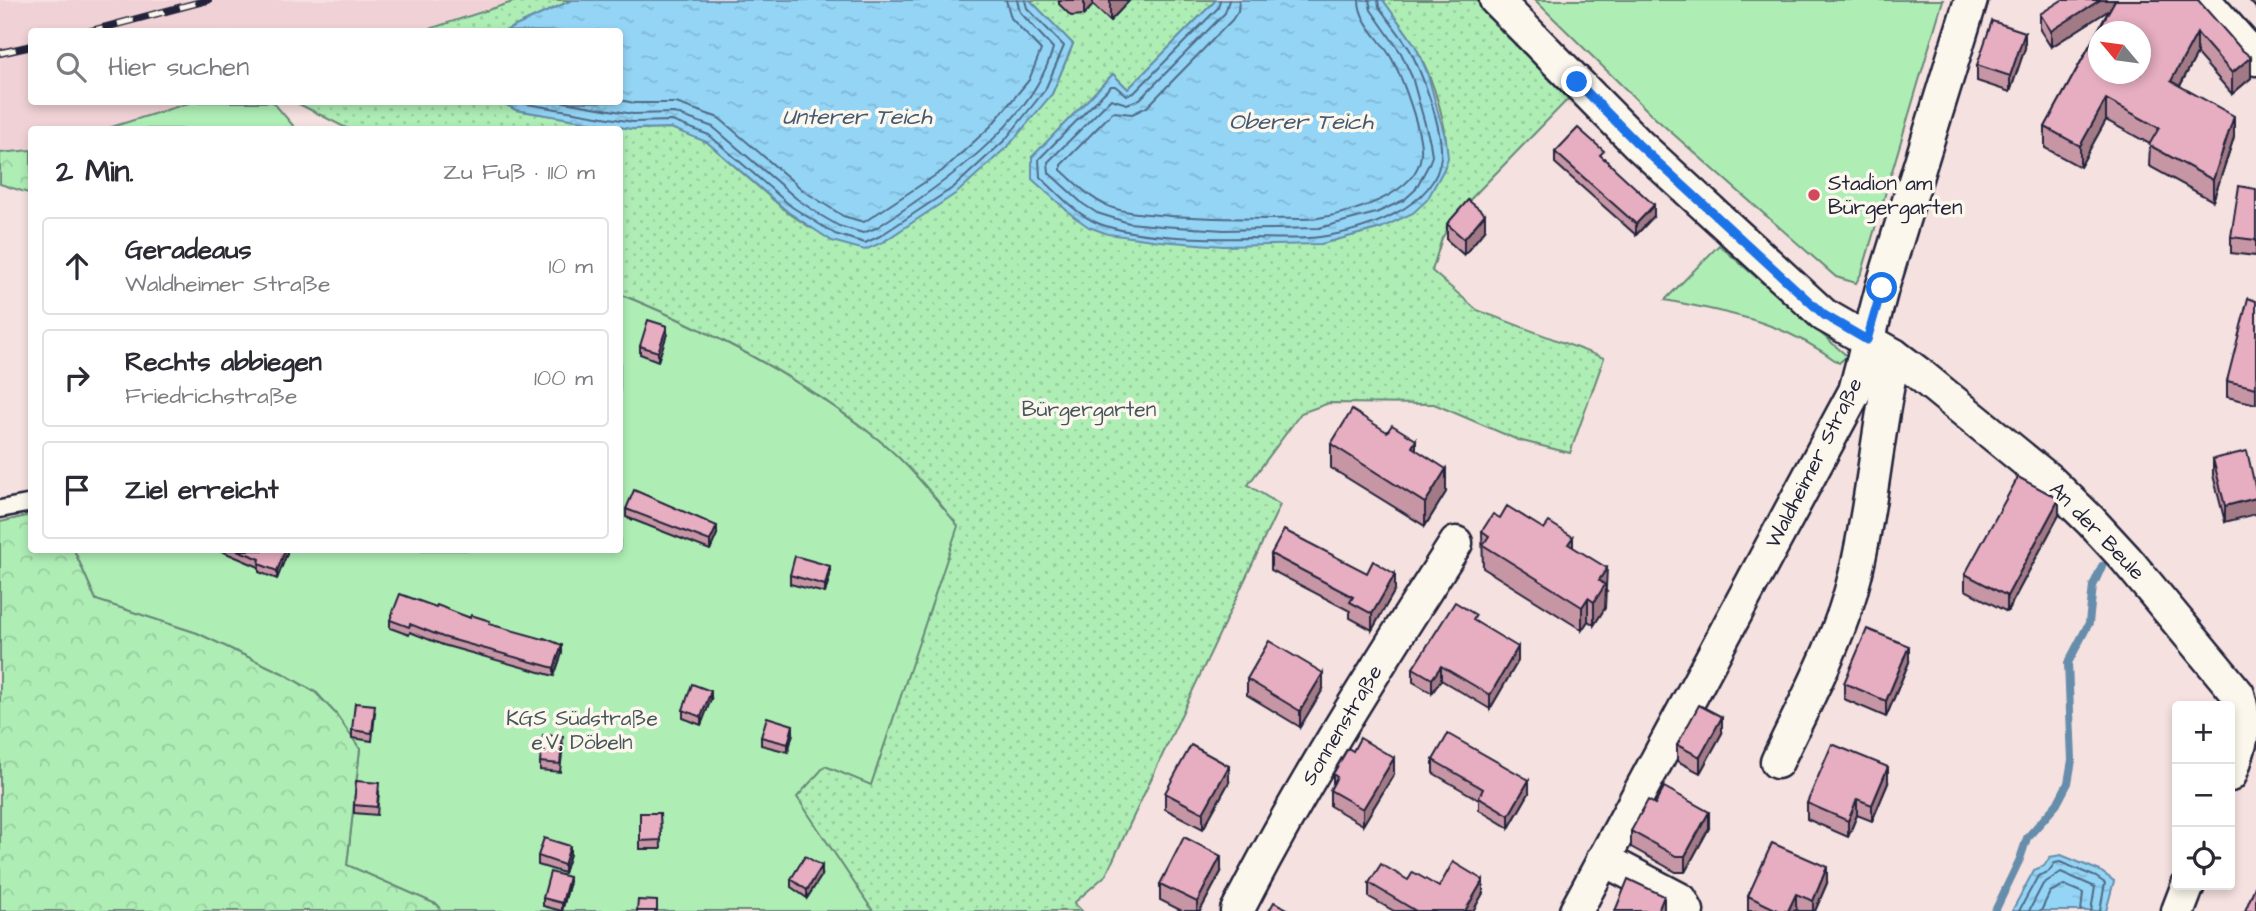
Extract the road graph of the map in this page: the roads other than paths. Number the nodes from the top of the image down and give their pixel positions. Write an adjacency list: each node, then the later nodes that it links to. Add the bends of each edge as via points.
1 (1496, 0): 5 (street, An der Beule, via 1638,144 1824,315)
2 (1971, 0): 5 (street, Waldheimer Straße)
3 (2204, 0): 4 (street)
4 (2256, 59)
5 (1881, 347): 9 (street, Waldheimer Straße, via 1886,390 1855,576 1838,632); 10 (street, An der Beule, via 2049,480 2091,521 2228,679 2238,694 2244,720); 11 (street, Waldheimer Straße)
6 (28, 504): 7 (lane)
7 (0, 509)
8 (1456, 544): 13 (street, Sonnenstraße, via 1328,748)
9 (1777, 762)
10 (2234, 764)
11 (1603, 859): 14 (street, Waldheimer Straße); 15 (street, via 1681,900)
12 (2186, 890): 16 (street)
13 (1237, 911)
14 (1576, 911)
15 (1687, 911)
16 (2178, 911)

